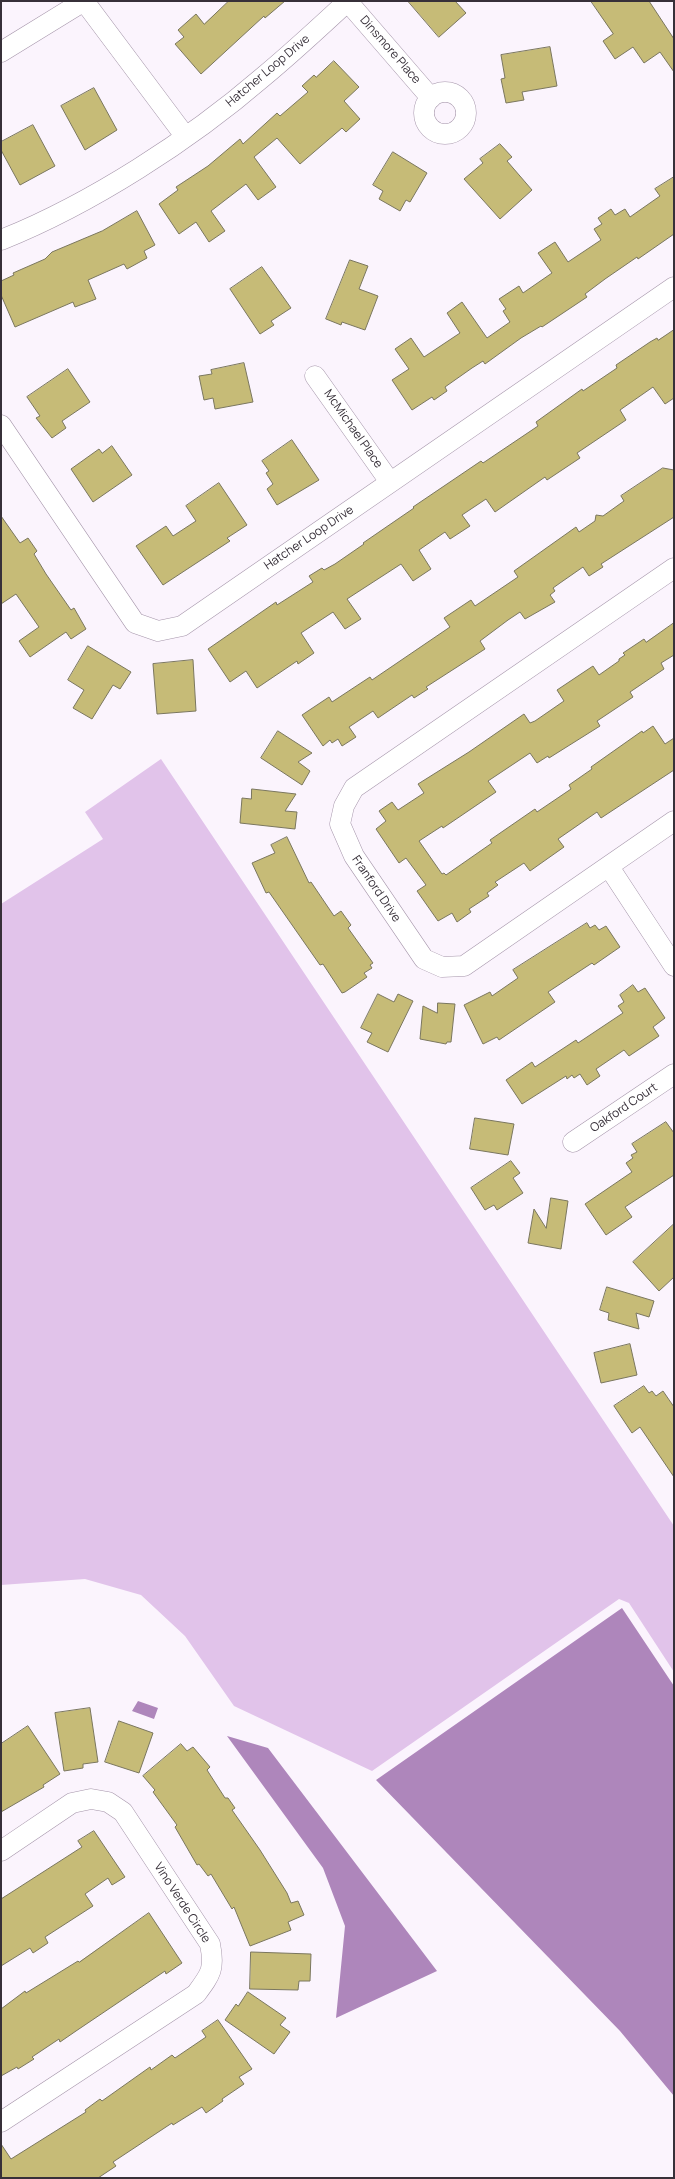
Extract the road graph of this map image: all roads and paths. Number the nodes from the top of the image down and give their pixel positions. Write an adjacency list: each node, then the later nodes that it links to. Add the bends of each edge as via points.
1 (84, 1): 3 (street); 5 (street)
2 (348, 2): 4 (street, Dinsmore Place); 5 (street, Hatcher Loop Drive, via 262,78)
3 (1, 52)
4 (431, 98)
5 (185, 136): 6 (street, Hatcher Loop Drive, via 77,204)
6 (1, 240)
7 (674, 287): 10 (street, Hatcher Loop Drive)
8 (315, 376): 10 (street, McMichael Place)
9 (1, 425): 10 (street, Hatcher Loop Drive, via 135,623 158,631 182,626)
10 (390, 482)
11 (674, 568): 13 (street, Franford Drive, via 354,788 344,806 340,824 354,856 424,959 442,966 464,966)
12 (674, 821): 13 (street, Franford Drive)
13 (609, 867): 14 (street)
14 (674, 966)
15 (674, 1074): 16 (street, Oakford Court)
16 (574, 1142)
17 (1, 1850): 18 (street, Vino Verde Circle, via 72,1803 91,1799 108,1802 123,1812 210,1944 213,1961 210,1976 196,1994)
18 (1, 2122)

